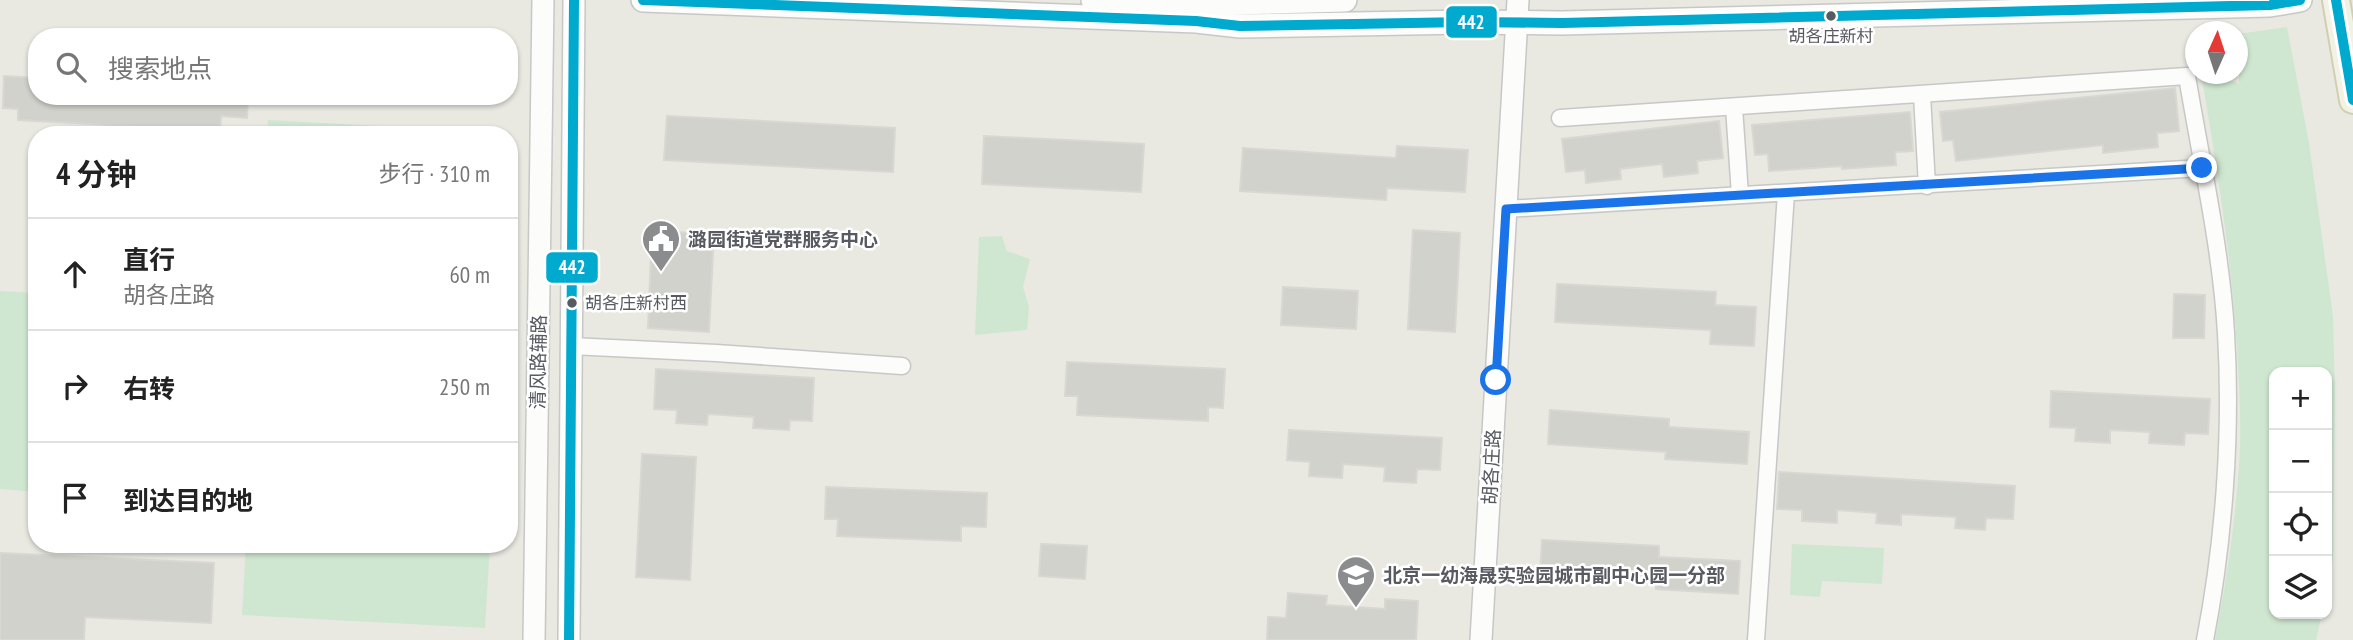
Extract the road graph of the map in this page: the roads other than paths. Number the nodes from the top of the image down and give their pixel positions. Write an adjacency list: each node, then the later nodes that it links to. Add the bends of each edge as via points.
1 (543, 0): 20 (street, 清风路辅路)
2 (574, 0): 18 (street)
3 (643, 0): 8 (main road, via 1240,26)
4 (1093, 0): 5 (main road)
5 (1345, 0)
6 (2300, 0): 8 (main road, via 2270,5 1562,23)
7 (2336, 0): 10 (main road)
8 (1517, 11): 17 (street, 胡各庄路)
9 (1922, 95): 11 (street); 13 (street, via 2187,76); 14 (street)
10 (2353, 100)
11 (1734, 107): 12 (street); 16 (street)
12 (1560, 118)
13 (2202, 168): 14 (street); 24 (street, via 2226,333 2224,498)
14 (1927, 186): 15 (street)
15 (1786, 193): 16 (street); 23 (street)
16 (1740, 195): 17 (street)
17 (1506, 209): 22 (street, 胡各庄路)
18 (570, 346): 19 (street); 21 (street)
19 (902, 366)
20 (534, 640)
21 (569, 640)
22 (1481, 640)
23 (1756, 640)
24 (2205, 640)

